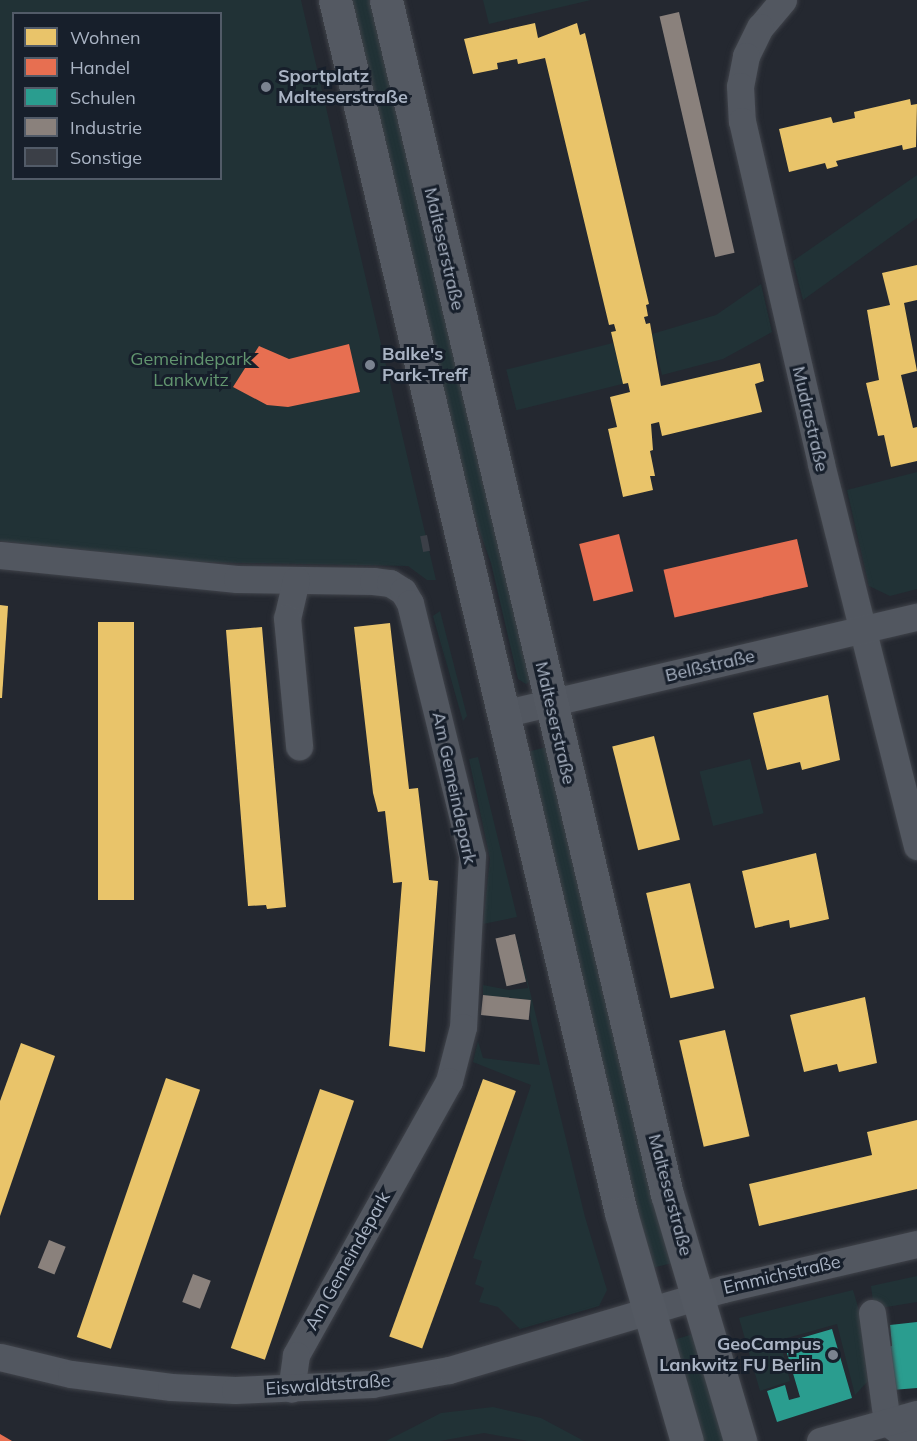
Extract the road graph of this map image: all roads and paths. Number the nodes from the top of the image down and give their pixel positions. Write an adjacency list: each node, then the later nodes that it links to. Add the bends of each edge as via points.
1 (335, 0): 9 (main road)
2 (386, 0): 8 (main road, Malteserstraße)
3 (783, 0): 7 (street, Mudrastraße, via 759,27 746,56 740,86 742,121)
4 (0, 555): 5 (street, Am Gemeindepark, via 176,574)
5 (296, 580): 10 (street, via 286,618); 17 (street, Am Gemeindepark, via 390,583 406,597 449,757 472,856 472,874 463,1027 449,1081 296,1355)
6 (917, 617): 7 (street, Belßstraße)
7 (862, 631): 8 (street, Belßstraße); 11 (street, Mudrastraße)
8 (550, 703): 9 (street, Belßstraße); 13 (main road, Malteserstraße, via 665,1184)
9 (502, 714): 14 (main road, via 621,1213)
10 (299, 746)
11 (917, 846)
12 (917, 1244): 13 (street, Emmichstraße)
13 (698, 1297): 14 (street, Emmichstraße); 21 (main road, Malteserstraße)
14 (649, 1311): 17 (street, Eiswaldtstraße, via 449,1370 372,1384); 20 (main road)
15 (872, 1313): 19 (street)
16 (0, 1357): 17 (street, Eiswaldtstraße, via 123,1382 235,1390)
17 (291, 1389)
18 (917, 1414): 19 (street)
19 (888, 1422): 22 (street); 23 (street)
20 (687, 1441)
21 (740, 1441)
22 (820, 1441)
23 (912, 1441)

